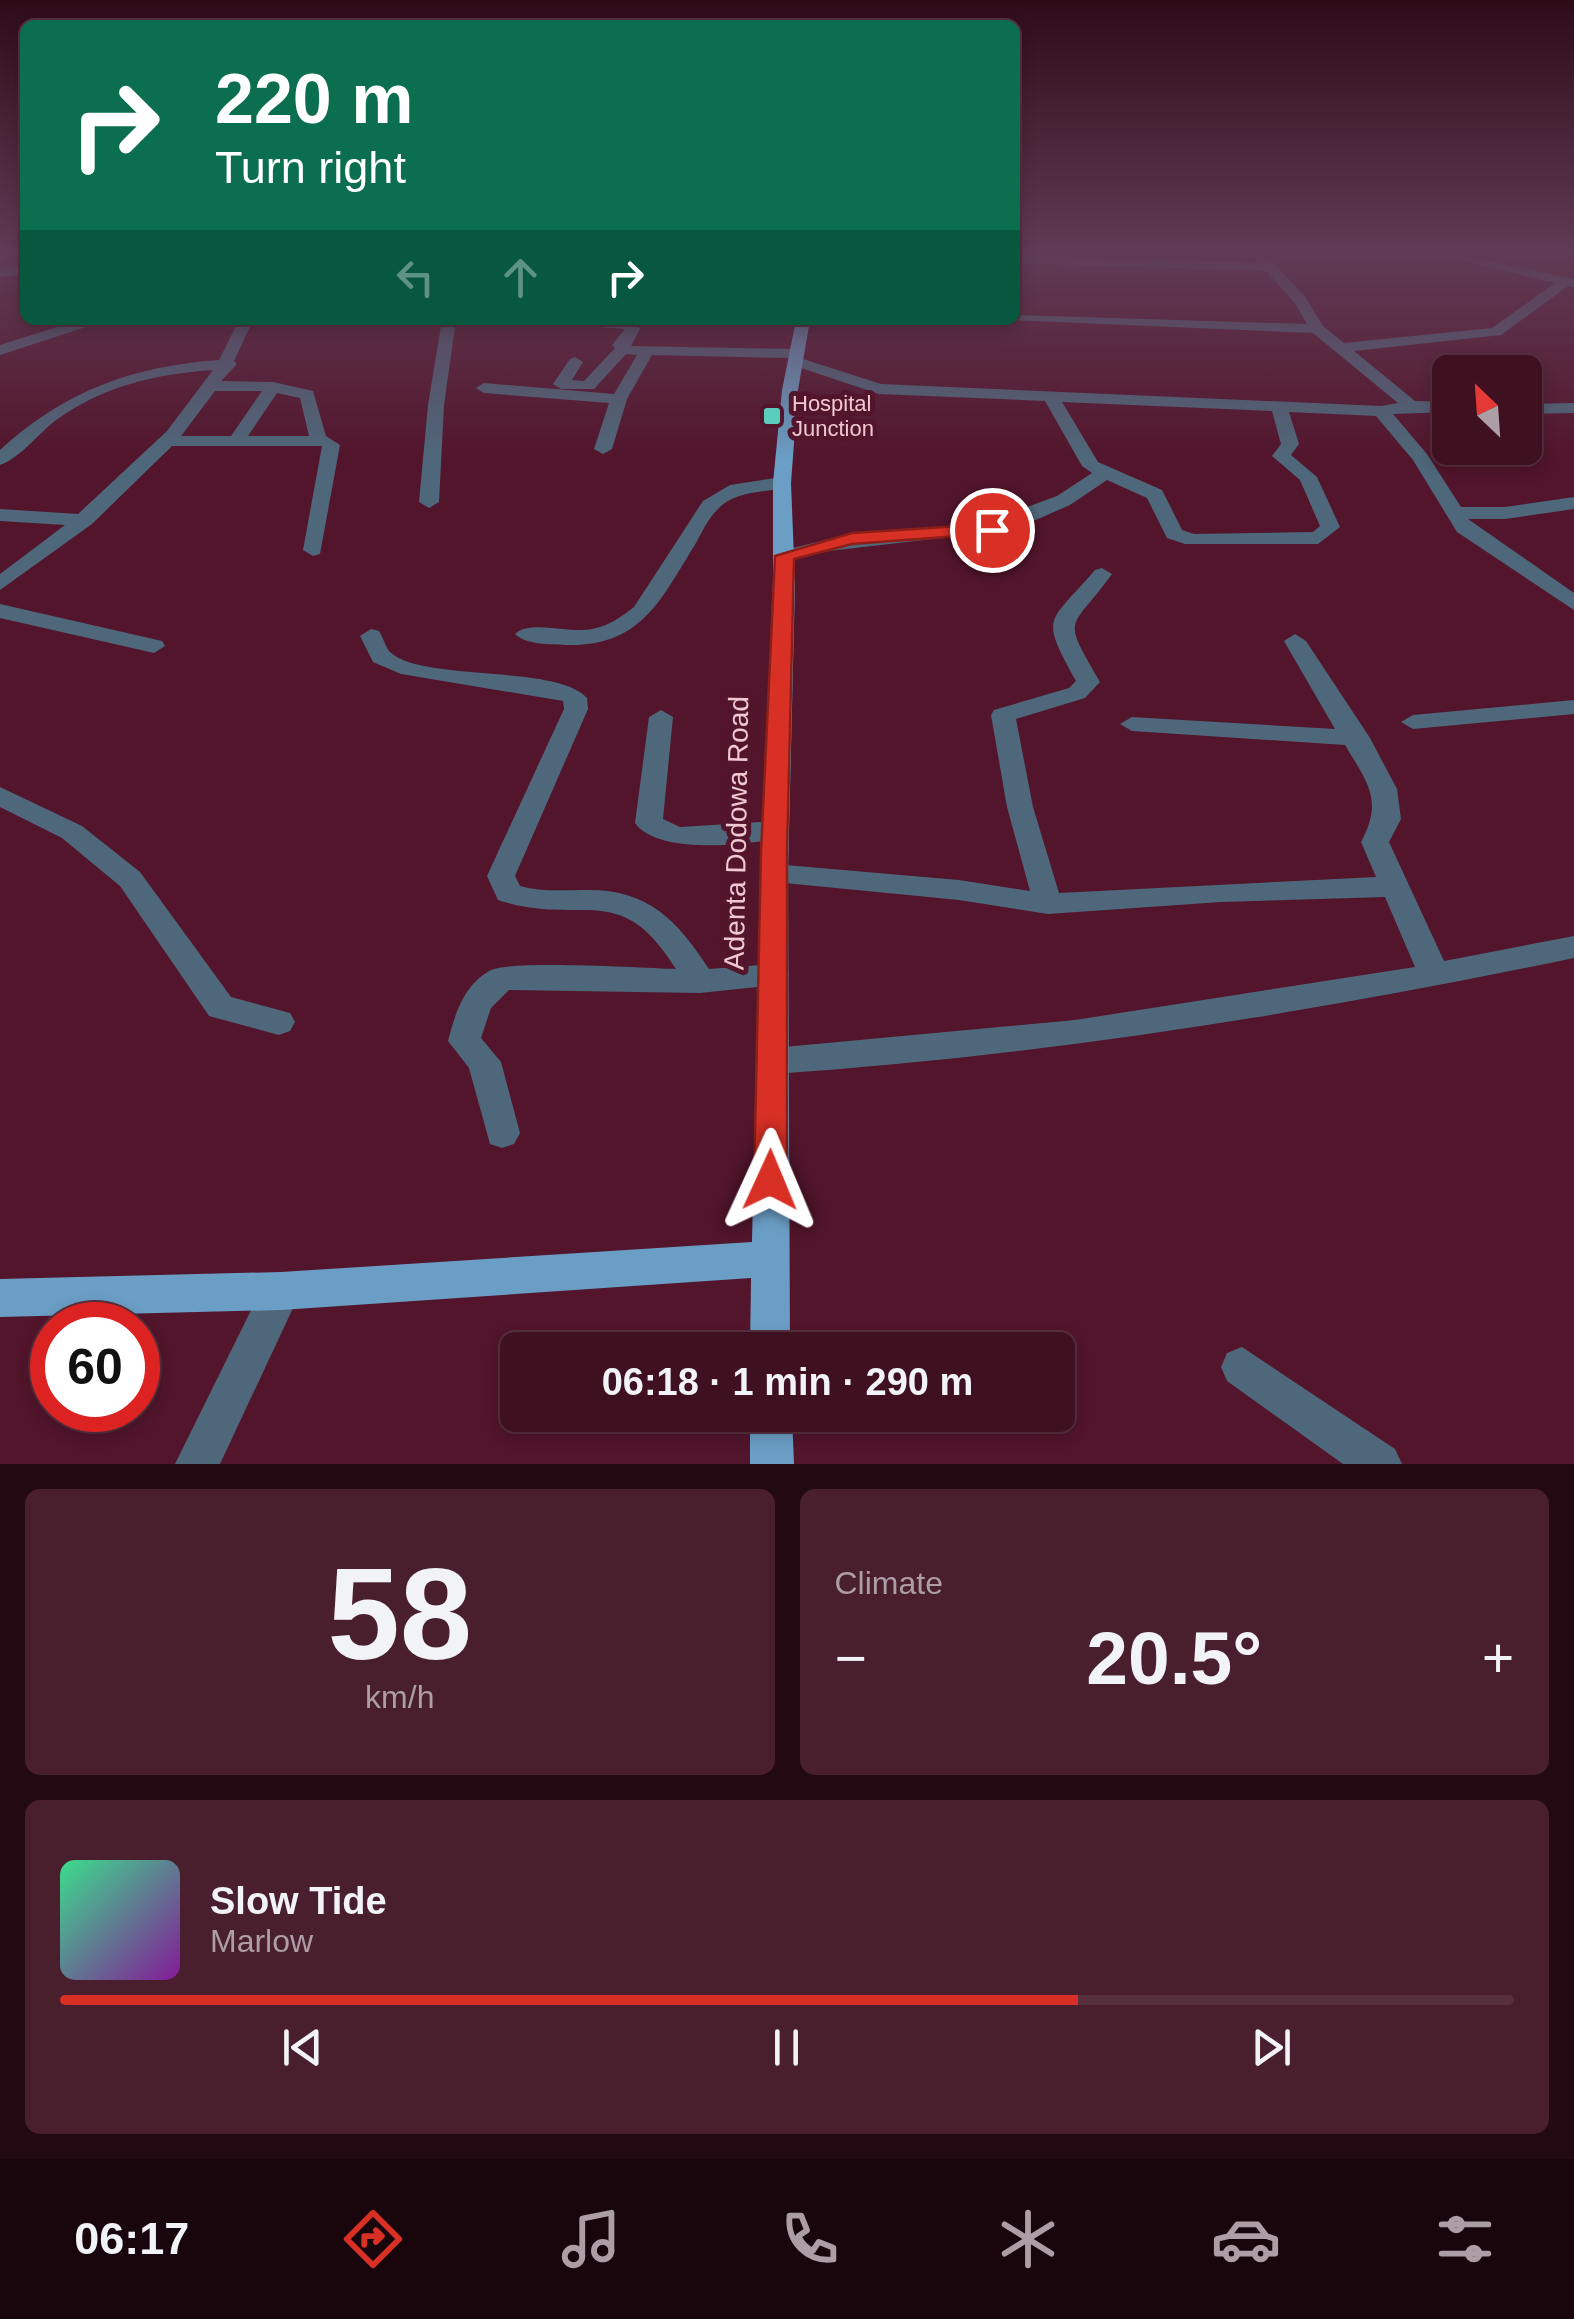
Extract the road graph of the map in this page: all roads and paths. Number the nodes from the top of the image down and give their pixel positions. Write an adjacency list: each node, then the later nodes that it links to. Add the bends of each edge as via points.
1 (1145, 323): 9 (street)
2 (1313, 323): 9 (street)
3 (1509, 323): 11 (street, via 1496,332)
4 (76, 325): 12 (street)
5 (244, 325): 16 (street)
6 (449, 325): 35 (street)
7 (631, 325): 10 (street)
8 (802, 325): 14 (main road, Adenta Dodowa Road)
9 (1317, 329): 11 (street)
10 (623, 348): 13 (street); 15 (street, via 588,386 561,384)
11 (1342, 348): 23 (street)
12 (0, 350)
13 (647, 350): 14 (street); 21 (street)
14 (795, 357): 20 (street, via 879,389); 34 (main road, Adenta Dodowa Road)
15 (575, 362)
16 (229, 364): 17 (street); 32 (street, via 158,369 80,394)
17 (210, 386): 18 (street); 30 (street)
18 (273, 387): 28 (street, via 307,394); 29 (street)
19 (484, 388): 21 (street)
20 (1050, 394): 22 (street); 33 (street, via 1078,451)
21 (620, 399): 31 (street)
22 (1278, 404): 27 (street); 33 (street, via 1290,444 1281,456 1308,478 1330,527 1318,538 1192,540 1174,534 1155,494)
23 (1411, 406): 24 (street); 27 (street)
24 (1432, 406)
25 (1542, 408): 26 (street)
26 (1574, 408)
27 (1381, 411): 37 (street, via 1428,468)
28 (318, 438): 29 (street); 40 (street, via 330,445)
29 (237, 439): 30 (street)
30 (165, 440): 39 (street)
31 (603, 449)
32 (0, 460)
33 (1104, 474): 41 (street, via 1025,521 958,535 852,538)
34 (782, 483): 41 (main road, Adenta Dodowa Road); 46 (street, via 737,489 710,505 627,626 570,640)
35 (429, 502)
36 (1574, 503): 37 (street)
37 (1452, 512): 44 (street, via 1464,528)
38 (0, 515): 39 (street)
39 (85, 520): 43 (street)
40 (313, 550)
41 (784, 556): 56 (main road, Adenta Dodowa Road)
42 (1102, 574): 59 (street, via 1063,621 1061,634 1088,682 1078,693 1003,715)
43 (0, 584)
44 (1574, 603)
45 (0, 612): 49 (street)
46 (526, 634)
47 (371, 636): 63 (street, via 381,657 409,669 575,698 501,876 508,892 538,904 624,900 648,912)
48 (1295, 641): 54 (street)
49 (154, 646)
50 (1574, 706): 52 (street)
51 (661, 717): 56 (street, via 649,822 676,836)
52 (1413, 722)
53 (1132, 724): 54 (street)
54 (1358, 738): 58 (street, via 1384,788 1387,819 1376,842)
55 (0, 796): 64 (street, via 72,832 130,879 220,1007)
56 (775, 830): 57 (main road, Adenta Dodowa Road)
57 (774, 874): 59 (street); 61 (main road, Adenta Dodowa Road)
58 (1392, 888): 59 (street); 62 (street)
59 (1048, 904)
60 (1574, 947): 62 (street)
61 (772, 976): 63 (street); 65 (main road, Adenta Dodowa Road)
62 (1435, 976): 65 (street, via 1139,1022)
63 (700, 981): 66 (street, via 503,978 484,988 464,1041 484,1062)
64 (279, 1022)
65 (773, 1060): 67 (main road, Adenta Dodowa Road)
66 (502, 1133)
67 (769, 1259): 68 (main road); 70 (main road, Adenta Dodowa Road)
68 (281, 1292): 69 (main road); 73 (street)
69 (0, 1298)
70 (770, 1332)
71 (1242, 1367): 75 (street)
72 (772, 1432): 74 (main road)
73 (197, 1464)
74 (772, 1464)
75 (1380, 1464)

